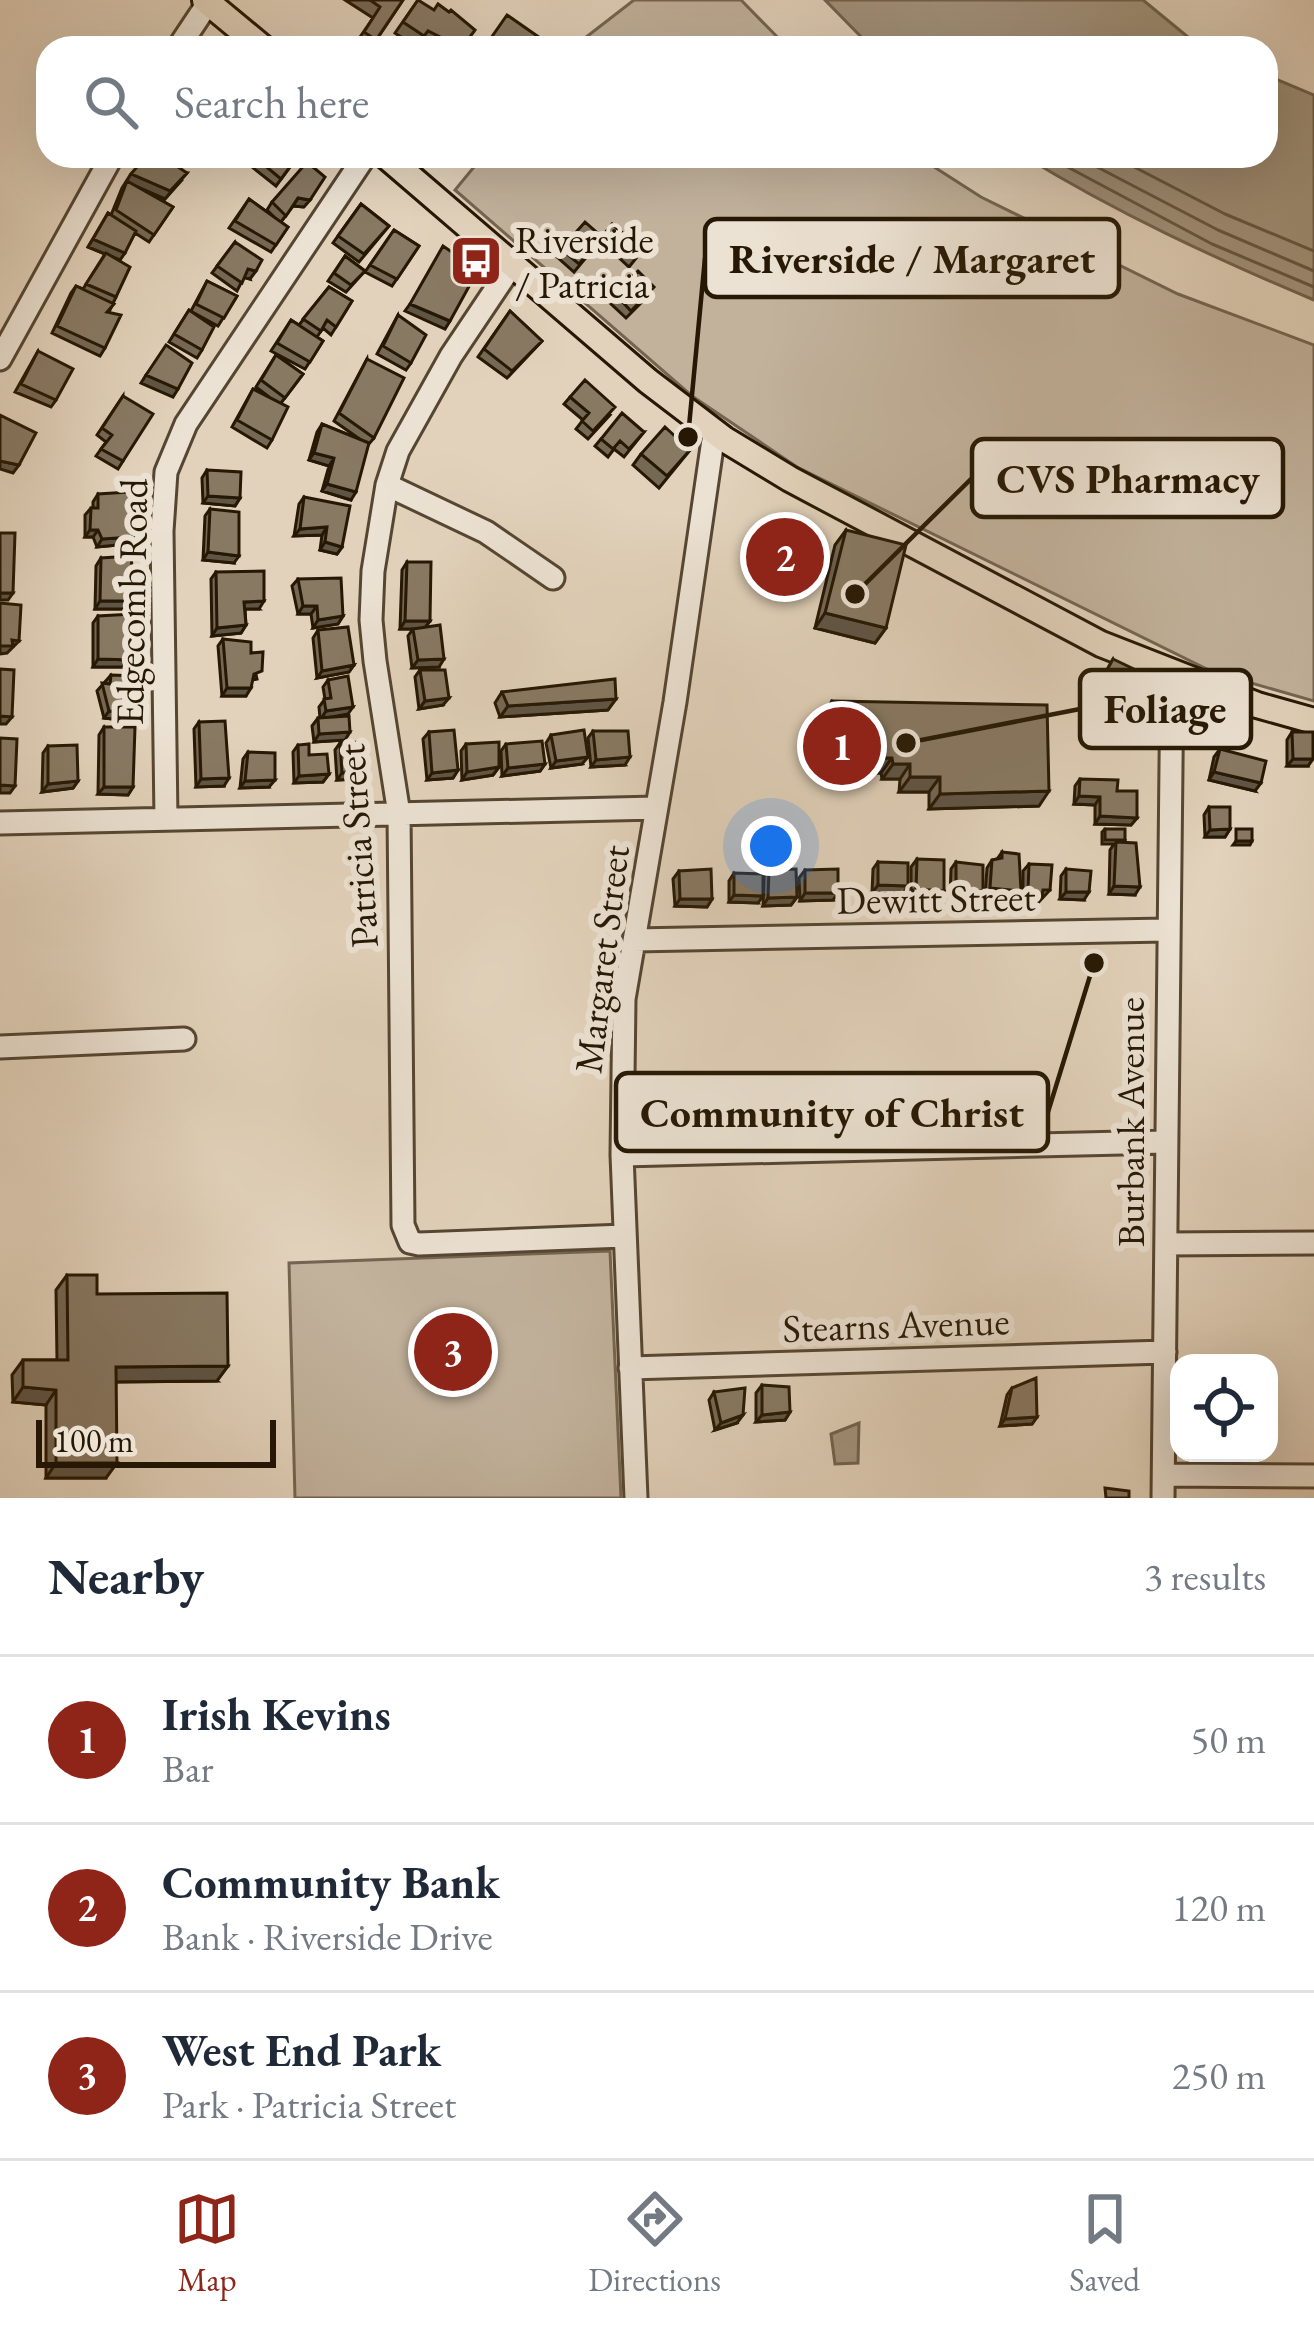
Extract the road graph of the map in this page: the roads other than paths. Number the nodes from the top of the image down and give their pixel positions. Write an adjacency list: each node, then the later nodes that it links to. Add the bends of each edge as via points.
1 (206, 2): 2 (street); 3 (main road)
2 (185, 36)
3 (248, 36)
4 (104, 168): 8 (street)
5 (356, 168): 17 (street, Edgecomb Road, via 171,455 162,531)
6 (400, 168): 7 (main road)
7 (512, 265): 10 (main road); 11 (street, Patricia Street, via 415,416)
8 (10, 317): 9 (street)
9 (0, 359)
10 (714, 434): 13 (main road, via 1101,644); 15 (street, Margaret Street)
11 (387, 485): 12 (street, via 486,532); 16 (street, Patricia Street, via 371,620)
12 (553, 578)
13 (1172, 674): 14 (main road); 19 (street, Burbank Avenue)
14 (1314, 721)
15 (656, 808): 16 (street); 20 (street, Margaret Street)
16 (399, 814): 17 (street); 25 (street, Patricia Street, via 405,1237 418,1244)
17 (166, 819): 18 (street)
18 (0, 823)
19 (1166, 930): 20 (street, Dewitt Street); 23 (street, Burbank Avenue)
20 (635, 940): 24 (street, Margaret Street, via 621,1046)
21 (184, 1039): 22 (street)
22 (0, 1047)
23 (1166, 1142): 24 (street); 27 (street, Burbank Avenue)
24 (622, 1155): 25 (street, Margaret Street)
25 (624, 1236): 29 (street, Margaret Street)
26 (1314, 1243): 27 (street)
27 (1166, 1244): 28 (street, Burbank Avenue)
28 (1165, 1352): 29 (street, Stearns Avenue); 30 (street, Burbank Avenue)
29 (630, 1368): 32 (street, Margaret Street)
30 (1164, 1474): 31 (street); 33 (street, Burbank Avenue)
31 (1314, 1477)
32 (636, 1498)
33 (1163, 1498)

